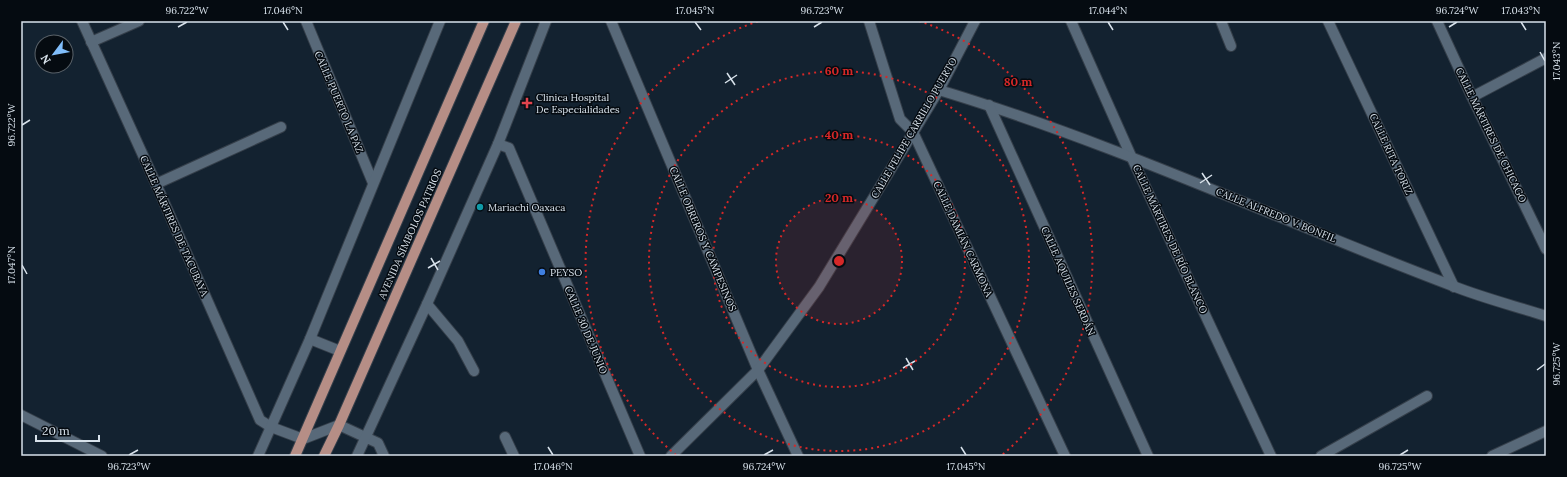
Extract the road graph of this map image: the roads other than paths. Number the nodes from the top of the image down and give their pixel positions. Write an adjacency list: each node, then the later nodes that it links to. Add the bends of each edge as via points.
1 (82, 21): 15 (street, CALLE MÁRTIRES DE TACUBAYA)
2 (139, 21): 15 (street)
3 (306, 21): 25 (street, CALLE PUERTO LA PAZ)
4 (440, 21): 25 (street)
5 (484, 21): 32 (main road, AVENIDA SÍMBOLOS PATRIOS)
6 (516, 21): 37 (main road, AVENIDA SÍMBOLOS PATRIOS)
7 (546, 21): 23 (street)
8 (611, 21): 33 (street, CALLE OBREROS Y CAMPESINOS)
9 (869, 21): 22 (street, CALLE DAMIÁN CARMONA, via 900,119)
10 (975, 21): 18 (street, CALLE FELIPE CARRILLO PUERTO)
11 (1071, 21): 24 (street, CALLE MÁRTIRES DE RÍO BLANCO)
12 (1221, 21): 16 (street)
13 (1328, 21): 28 (street, CALLE RITA TORIZ)
14 (1438, 21): 19 (street, CALLE MÁRTIRES DE CHICAGO)
15 (91, 42): 26 (street, CALLE MÁRTIRES DE TACUBAYA)
16 (1231, 46)
17 (1546, 58): 19 (street)
18 (939, 90): 20 (street, CALLE ALFREDO V. BONFIL); 22 (street, CALLE FELIPE CARRILLO PUERTO)
19 (1472, 96): 27 (street, CALLE MÁRTIRES DE CHICAGO)
20 (989, 105): 24 (street, CALLE ALFREDO V. BONFIL); 54 (street, CALLE AQUILES SERDÁN)
21 (281, 127): 26 (street)
22 (913, 132): 33 (street, CALLE FELIPE CARRILLO PUERTO, via 819,287); 53 (street, CALLE DAMIÁN CARMONA)
23 (498, 144): 29 (street); 50 (street, CALLE 30 DE JUNIO, via 509,148)
24 (1131, 156): 28 (street, CALLE ALFREDO V. BONFIL); 55 (street, CALLE MÁRTIRES DE RÍO BLANCO)
25 (373, 183): 31 (street)
26 (156, 184): 38 (street, CALLE MÁRTIRES DE TACUBAYA, via 260,420)
27 (1546, 249)
28 (1454, 287): 30 (street, CALLE ALFREDO V. BONFIL)
29 (427, 304): 34 (street, via 458,341); 41 (street)
30 (1546, 316)
31 (310, 339): 32 (street); 38 (street)
32 (340, 351): 42 (main road, AVENIDA SÍMBOLOS PATRIOS)
33 (758, 370): 51 (street, CALLE FELIPE CARRILLO PUERTO); 52 (street, CALLE OBREROS Y CAMPESINOS)
34 (474, 371)
35 (1427, 396): 56 (street)
36 (21, 415): 43 (street)
37 (339, 425): 41 (street); 42 (street); 46 (main road, AVENIDA SÍMBOLOS PATRIOS)
38 (271, 426): 42 (street); 44 (street)
39 (1546, 431): 57 (street)
40 (505, 437): 49 (street)
41 (365, 438): 47 (street); 48 (street, via 378,443)
42 (303, 439): 45 (main road, AVENIDA SÍMBOLOS PATRIOS)
43 (102, 456)
44 (258, 456)
45 (296, 456)
46 (324, 456)
47 (357, 456)
48 (384, 456)
49 (514, 456)
50 (640, 456)
51 (671, 456)
52 (798, 456)
53 (1065, 456)
54 (1148, 456)
55 (1271, 456)
56 (1321, 456)
57 (1492, 456)

